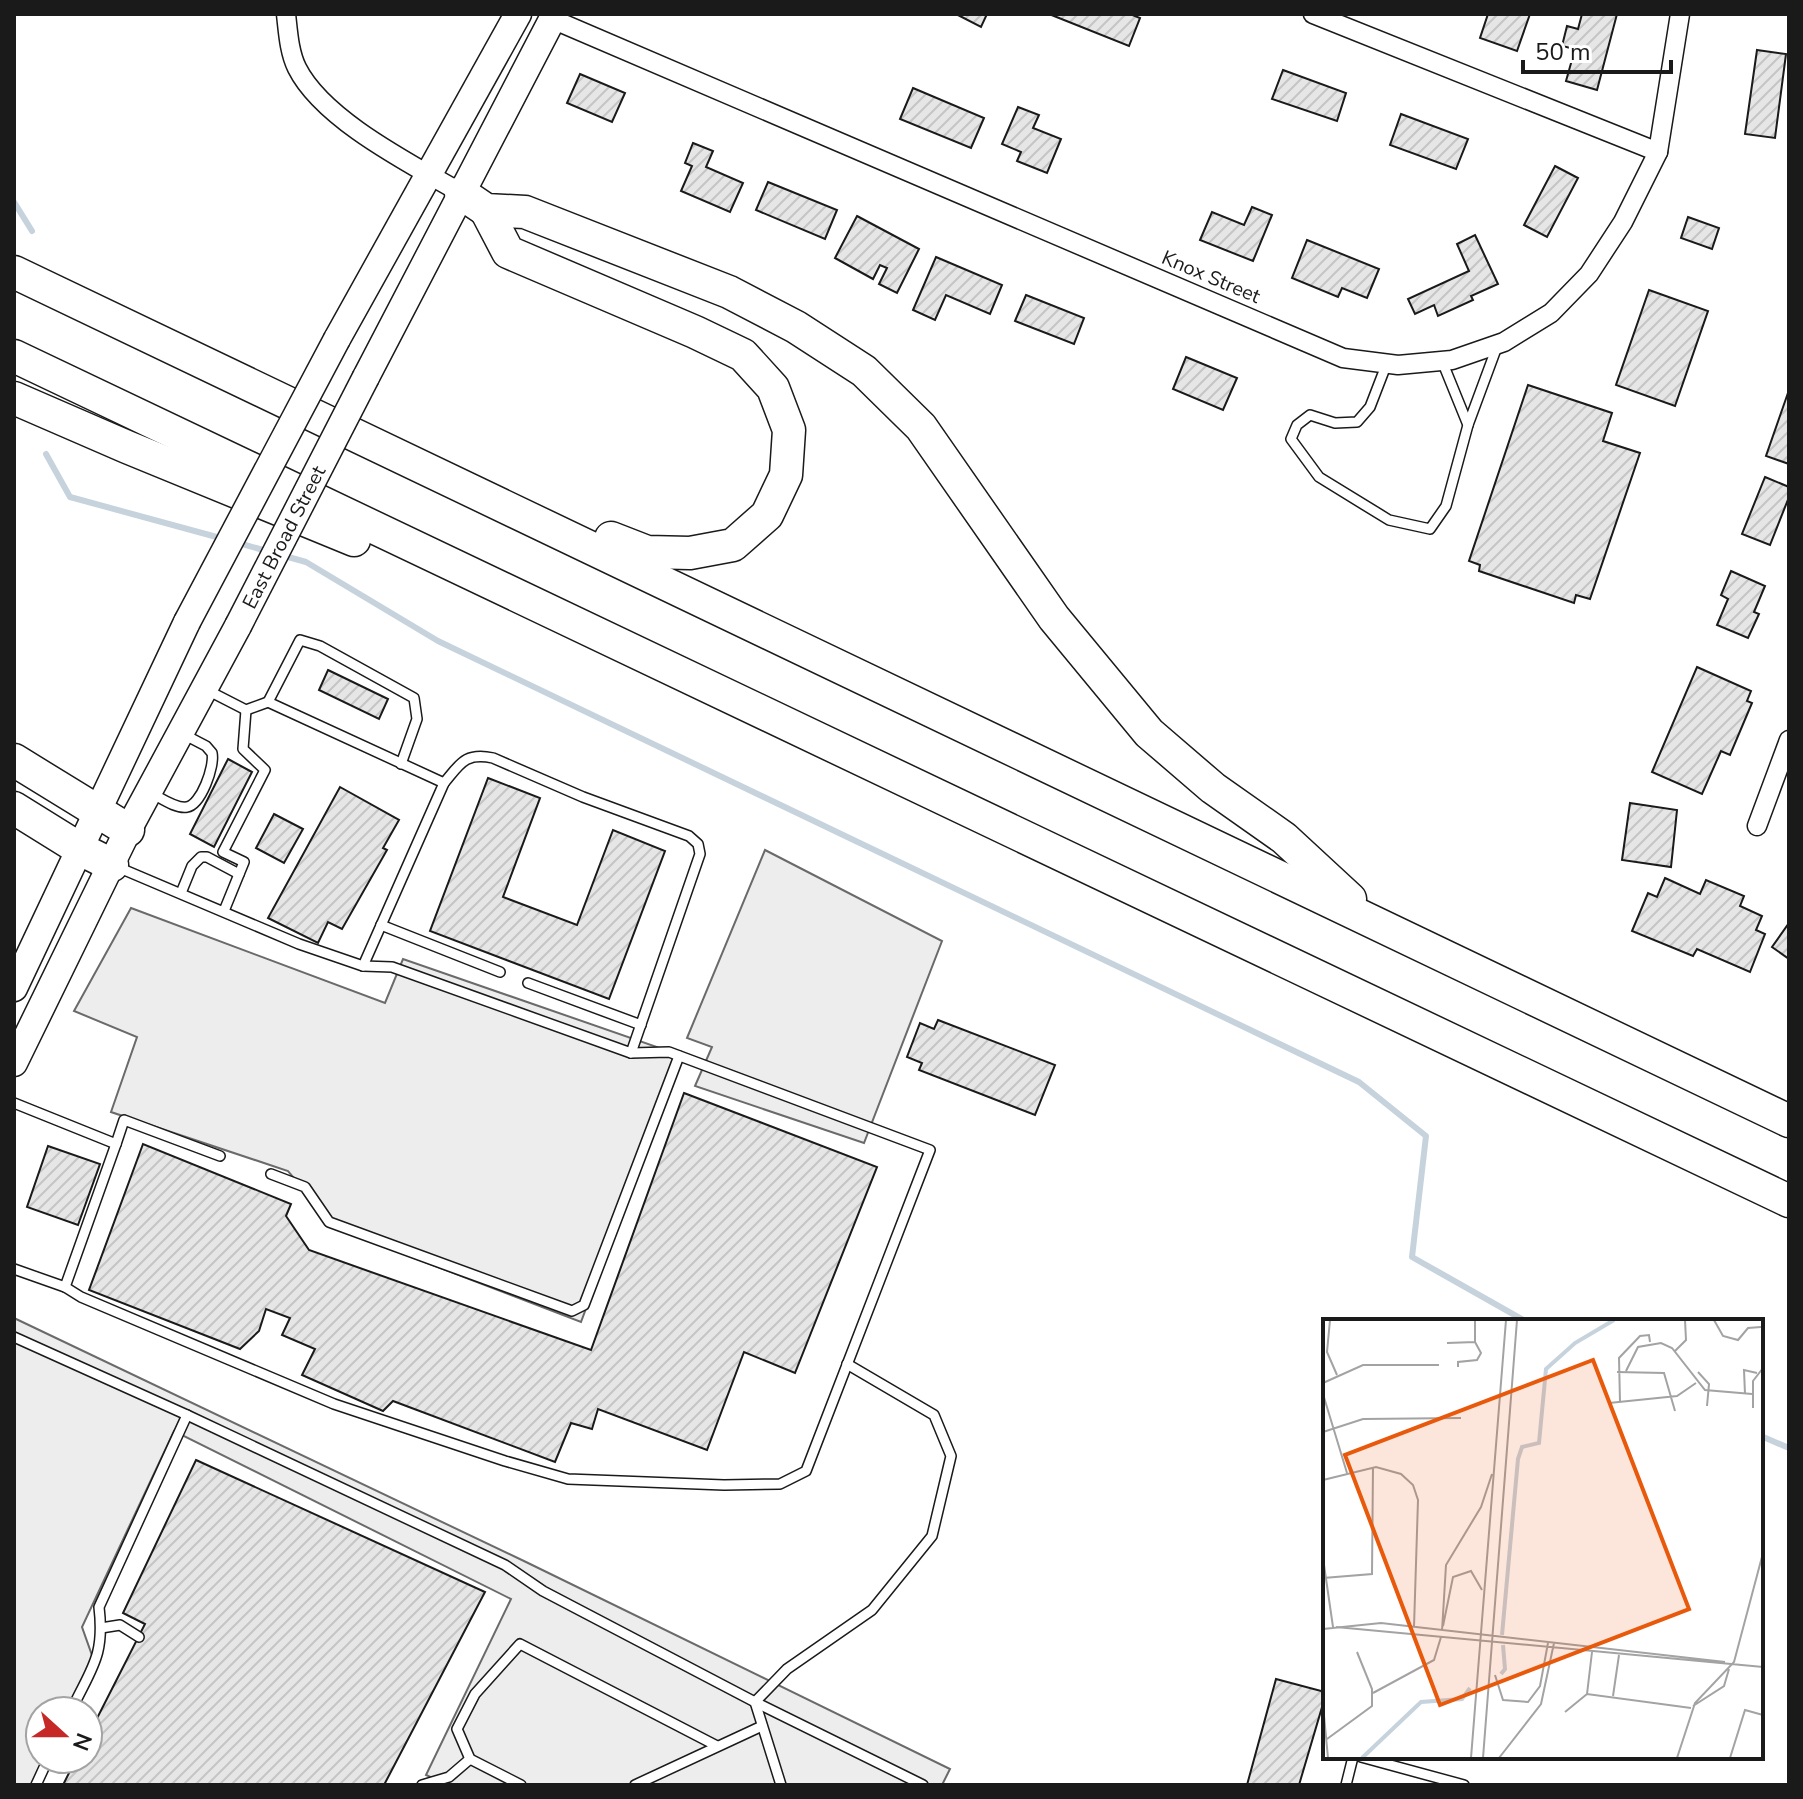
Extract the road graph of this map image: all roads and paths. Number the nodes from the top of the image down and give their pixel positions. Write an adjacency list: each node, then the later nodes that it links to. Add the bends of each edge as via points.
1 (286, 14): 7 (street, via 296,66 312,92 361,133)
2 (518, 14): 7 (main road)
3 (1313, 14): 6 (street)
4 (1680, 14): 6 (street, Knox Street)
5 (554, 16): 8 (main road, East Broad Street); 13 (street, Knox Street, via 1343,358)
6 (1658, 152): 10 (street, Knox Street, via 1589,274 1551,313)
7 (428, 174): 8 (street); 28 (main road, bridge, via 187,622)
8 (474, 202): 14 (highway, via 508,252 743,355 773,388 789,430 786,475 767,515 733,545 690,553 647,552); 18 (main road, East Broad Street, bridge, via 366,377); 36 (highway, via 525,212 729,292 864,371 921,427 1054,618 1149,733 1213,788 1284,838)
9 (14, 272): 14 (highway)
10 (1498, 344): 12 (street, Knox Street); 16 (lane)
11 (14, 356): 17 (highway)
12 (1442, 361): 13 (street, Knox Street); 16 (lane)
13 (1387, 363): 16 (lane, via 1370,407 1357,422 1335,423 1310,415 1297,425 1291,439 1319,477 1389,520 1430,529 1446,506)
14 (219, 370): 36 (highway)
15 (14, 398): 17 (highway)
16 (1468, 425)
17 (690, 677): 51 (highway)
18 (204, 689): 20 (lane); 21 (main road, East Broad Street)
19 (268, 702): 20 (lane); 24 (lane); 24 (lane, via 300,640 320,646 414,698 417,719)
20 (246, 710): 33 (lane, via 243,749 265,770 223,852 244,862)
21 (180, 733): 26 (main road, East Broad Street); 26 (lane, via 212,753 212,770 197,800 179,807)
22 (1789, 740): 29 (street)
23 (14, 760): 28 (highway)
24 (401, 764): 25 (lane)
25 (444, 783): 37 (lane); 42 (lane, via 470,757 493,758 698,844 700,854)
26 (149, 792): 30 (main road, East Broad Street)
27 (14, 808): 31 (highway)
28 (98, 813): 30 (highway); 31 (main road)
29 (1757, 826)
30 (128, 830): 32 (main road, East Broad Street)
31 (80, 849): 32 (highway); 41 (main road)
32 (112, 865): 34 (lane); 45 (main road, East Broad Street)
33 (239, 874): 34 (lane, via 201,857); 35 (lane)
34 (181, 893): 35 (lane)
35 (224, 911): 38 (lane)
36 (1376, 923): 47 (highway)
37 (381, 925): 38 (lane); 39 (lane)
38 (363, 966): 43 (lane, via 392,967)
39 (500, 972)
40 (528, 983): 42 (lane)
41 (14, 988)
42 (641, 1025): 43 (lane)
43 (631, 1053): 44 (lane)
44 (679, 1056): 50 (lane, via 584,1305 572,1311 329,1222 305,1187); 55 (lane, via 930,1150)
45 (14, 1063)
46 (14, 1103): 48 (lane)
47 (1789, 1121)
48 (116, 1144): 49 (lane, via 124,1120); 53 (lane)
49 (220, 1156)
50 (271, 1174)
51 (1789, 1201)
52 (14, 1269): 53 (lane)
53 (65, 1287): 55 (lane, via 334,1404 568,1479 780,1484 806,1471)
54 (14, 1337): 56 (lane)
55 (847, 1364): 60 (lane, via 934,1415 951,1456 932,1536 872,1610 787,1669)
56 (187, 1415): 57 (lane, via 99,1607); 60 (lane, via 505,1565 543,1591)
57 (101, 1628): 58 (lane, via 120,1625); 59 (lane, via 99,1656)
58 (139, 1637)
59 (79, 1695)
60 (755, 1702): 61 (lane); 70 (lane)
61 (762, 1726): 62 (lane); 69 (lane)
62 (717, 1746): 63 (lane, via 520,1644 475,1694 457,1729); 68 (lane)
63 (470, 1759): 66 (lane, via 449,1777); 67 (lane)
64 (1352, 1759): 71 (lane)
65 (1368, 1759): 72 (lane)
66 (422, 1785)
67 (521, 1785)
68 (635, 1785)
69 (781, 1785)
70 (923, 1785)
71 (1346, 1785)
72 (1464, 1785)

